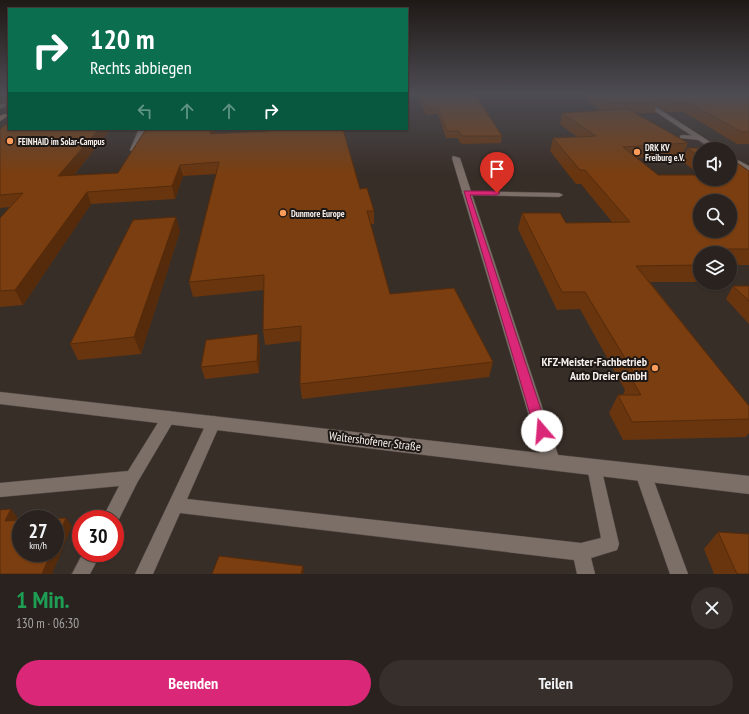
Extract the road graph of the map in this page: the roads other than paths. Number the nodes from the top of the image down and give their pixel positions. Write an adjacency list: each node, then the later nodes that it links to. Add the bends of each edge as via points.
1 (673, 121): 4 (street)
2 (142, 130): 6 (lane)
3 (682, 137): 4 (lane)
4 (700, 138): 5 (street)
5 (706, 142)
6 (133, 150)
7 (456, 158): 10 (street)
8 (737, 162): 9 (street)
9 (749, 170)
10 (466, 193): 11 (lane); 15 (street)
11 (559, 195)
12 (0, 398): 13 (street, Waltershofener Straße)
13 (170, 417): 14 (street, Waltershofener Straße); 18 (lane)
14 (214, 422): 15 (street, Waltershofener Straße); 21 (lane)
15 (551, 461): 16 (street, Waltershofener Straße)
16 (594, 467): 17 (street, Waltershofener Straße); 23 (lane, via 611,544)
17 (643, 473): 19 (street, Waltershofener Straße); 28 (lane)
18 (132, 478): 20 (lane); 22 (lane)
19 (749, 485)
20 (0, 490)
21 (176, 505): 23 (lane); 26 (lane)
22 (115, 510)
23 (581, 552): 27 (lane)
24 (87, 562): 25 (lane)
25 (81, 574)
26 (144, 574)
27 (586, 574)
28 (679, 574)

